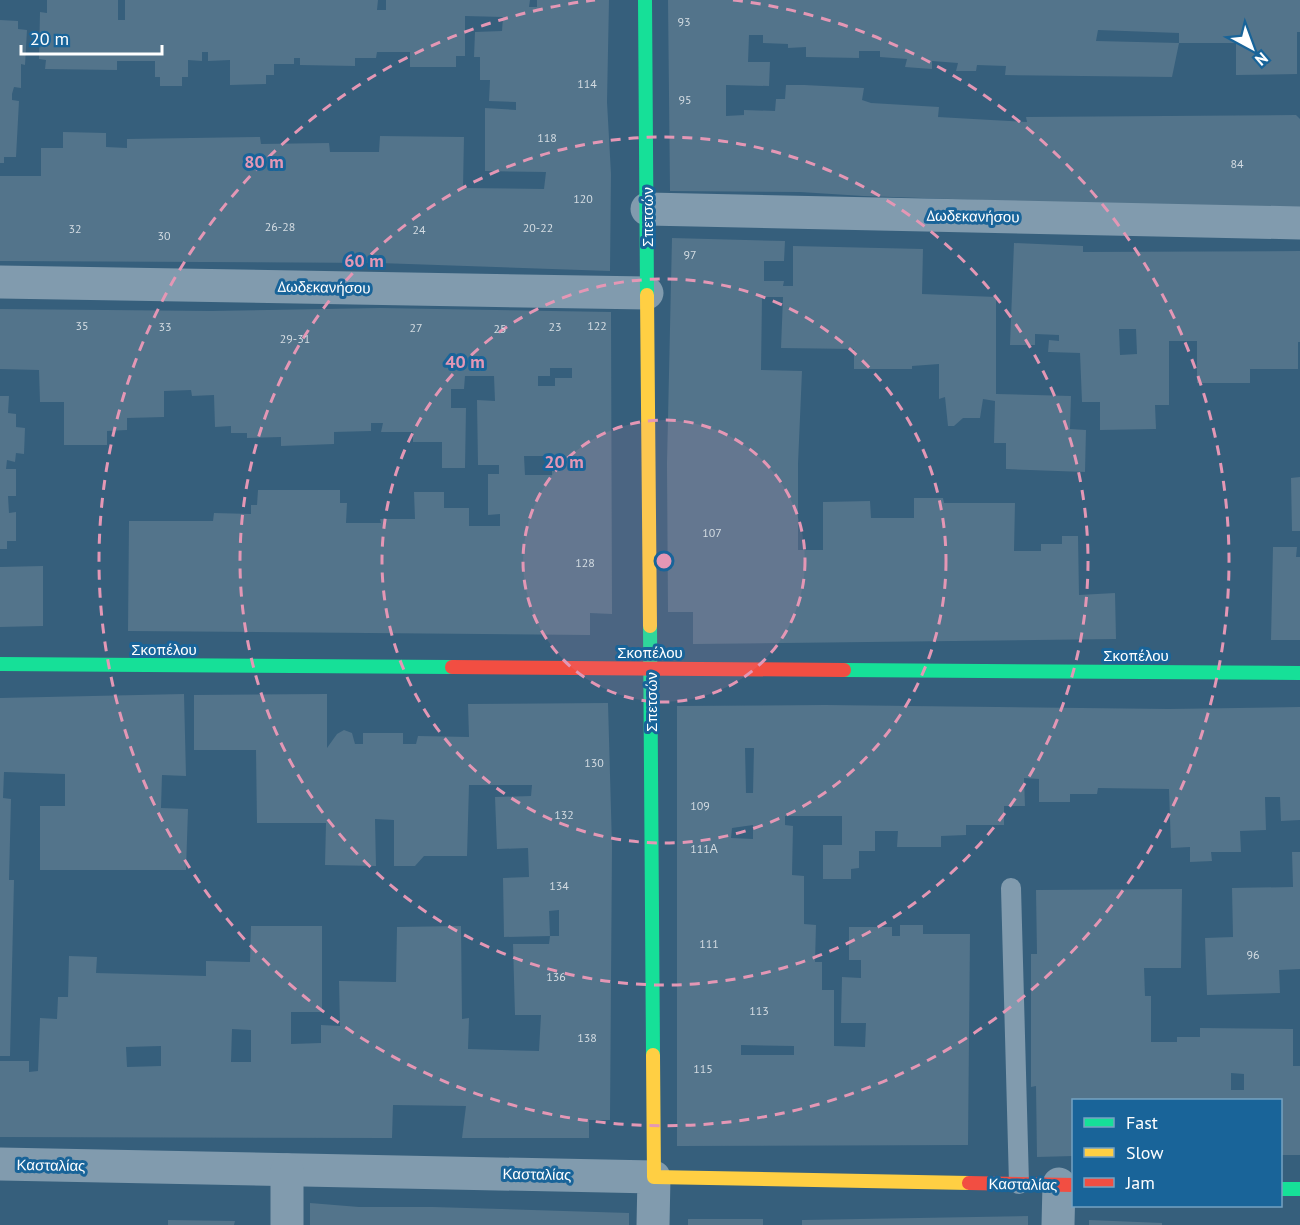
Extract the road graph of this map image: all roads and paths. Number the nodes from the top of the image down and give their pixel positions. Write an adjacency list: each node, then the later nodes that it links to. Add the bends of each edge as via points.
1 (645, 0): 2 (street, Σπετσών)
2 (647, 209): 3 (street, Δωδεκανήσου); 5 (street, Σπετσών)
3 (1300, 223)
4 (0, 282): 5 (street, Δωδεκανήσου)
5 (647, 293): 7 (street, Σπετσών)
6 (0, 664): 7 (street, Σκοπέλου)
7 (651, 669): 8 (street, Σκοπέλου); 12 (street, Σπετσών)
8 (1300, 673)
9 (1011, 888): 13 (lane)
10 (0, 1164): 11 (street, Κασταλίας)
11 (287, 1170): 12 (street, Κασταλίας); 17 (street)
12 (654, 1177): 13 (street, Κασταλίας); 18 (street, Σπετσών)
13 (1019, 1184): 14 (street, Κασταλίας)
14 (1066, 1185): 19 (street)
15 (1282, 1189): 16 (street)
16 (1300, 1189)
17 (287, 1225)
18 (653, 1225)
19 (1058, 1225)

